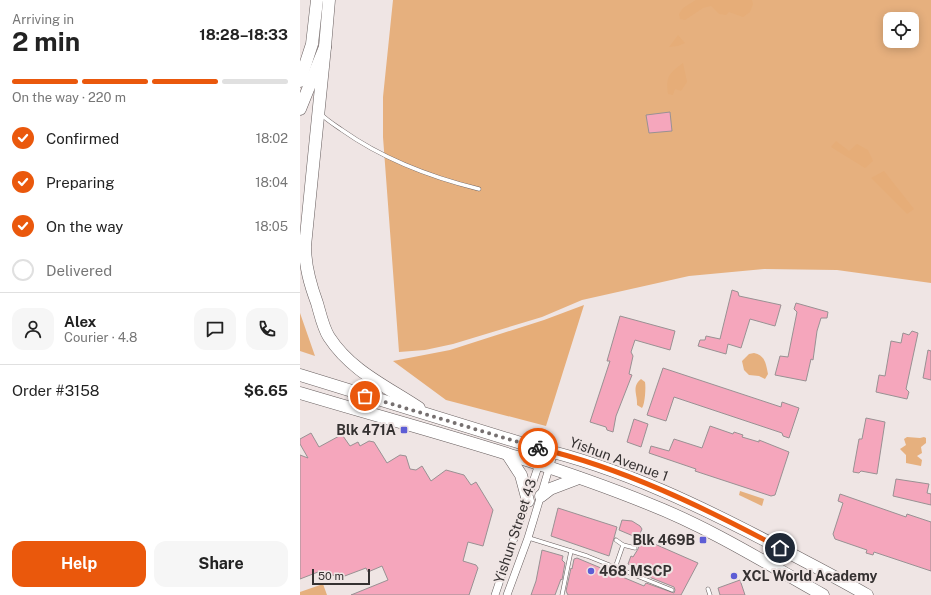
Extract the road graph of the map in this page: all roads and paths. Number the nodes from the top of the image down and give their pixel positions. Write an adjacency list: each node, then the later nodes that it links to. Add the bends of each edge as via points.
1 (317, 0): 4 (main road, via 312,44)
2 (330, 0): 3 (main road)
3 (325, 47): 5 (main road); 6 (main road)
4 (300, 81)
5 (300, 109)
6 (318, 112): 7 (lane, via 360,143 387,157 448,181); 10 (main road, via 305,260 308,277 328,336 353,366)
7 (479, 189)
8 (300, 375): 10 (main road, Yishun Avenue 1)
9 (300, 393): 12 (main road)
10 (432, 416): 11 (main road, Yishun Avenue 1)
11 (549, 450): 13 (street, Yishun Street 43); 13 (street, Yishun Street 43); 30 (main road, Yishun Avenue 1, via 640,481 718,515)
12 (508, 455): 13 (main road); 16 (main road, via 521,475)
13 (545, 466): 14 (main road); 15 (street, Yishun Street 43); 16 (street, Yishun Street 43)
14 (579, 478): 15 (main road, via 550,489); 29 (main road, via 650,504 700,528)
15 (541, 496): 17 (street, Yishun Street 43)
16 (528, 501): 25 (street, Yishun Street 43)
17 (528, 538): 21 (lane); 26 (street, Yishun Street 43)
18 (616, 540): 19 (lane)
19 (623, 545): 20 (lane); 22 (lane)
20 (635, 548)
21 (571, 551): 22 (lane); 27 (lane)
22 (616, 568): 24 (lane)
23 (708, 589): 28 (lane)
24 (672, 590)
25 (495, 595)
26 (507, 595)
27 (562, 595)
28 (710, 595)
29 (823, 595)
30 (867, 595)

